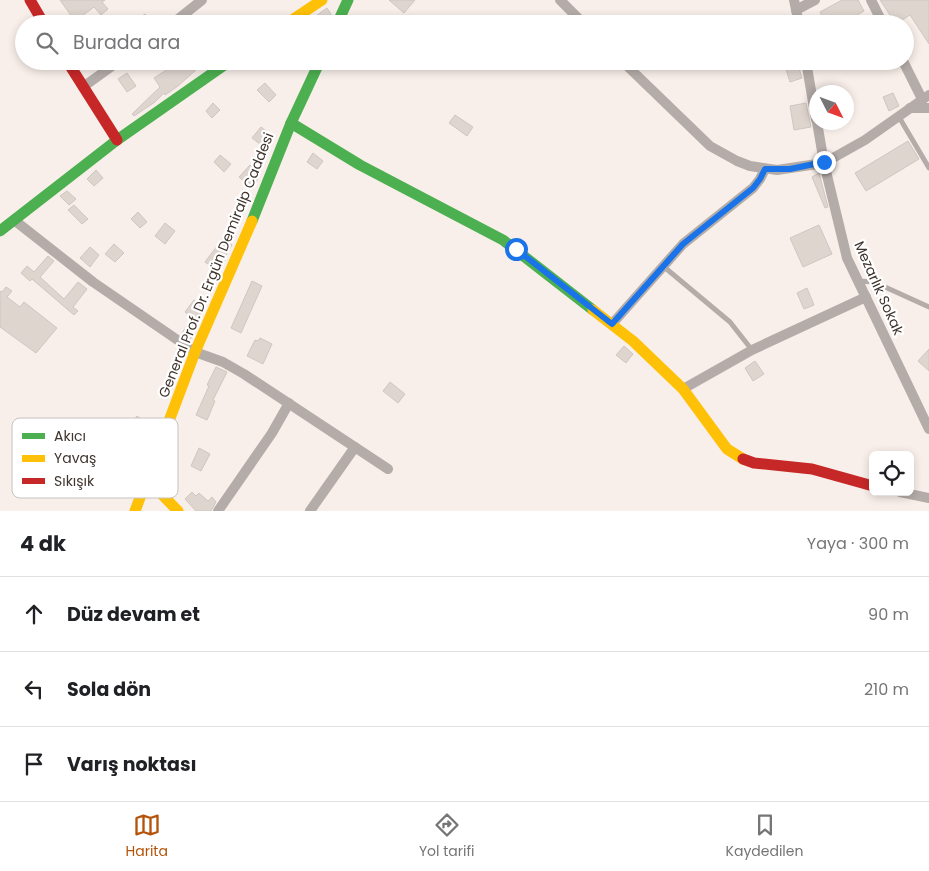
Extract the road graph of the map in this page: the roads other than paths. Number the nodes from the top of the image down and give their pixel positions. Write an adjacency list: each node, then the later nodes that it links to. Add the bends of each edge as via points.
1 (30, 0): 9 (street)
2 (202, 0): 10 (street)
3 (322, 0): 11 (street)
4 (348, 0): 12 (street)
5 (815, 0): 8 (street)
6 (871, 0): 14 (street)
7 (563, 1): 13 (street)
8 (795, 5)
9 (39, 15)
10 (183, 15)
11 (300, 15)
12 (341, 15)
13 (576, 15)
14 (878, 15)
15 (73, 70): 23 (street)
16 (107, 70): 23 (street)
17 (217, 70): 30 (street)
18 (316, 70): 28 (street, General Prof. Dr. Ergün Demiralp Caddesi)
19 (631, 70): 33 (street, via 710,146 737,161)
20 (808, 70): 22 (street, Mezarlık Sokak)
21 (909, 70): 24 (street)
22 (810, 85)
23 (83, 87): 30 (street)
24 (926, 97): 25 (street)
25 (910, 108): 26 (street); 27 (street)
26 (929, 108)
27 (898, 116): 31 (street, via 865,140); 32 (lane)
28 (291, 123): 40 (street, via 360,165 503,240); 42 (street, General Prof. Dr. Ergün Demiralp Caddesi)
29 (819, 130): 31 (street, Mezarlık Sokak)
30 (117, 140): 34 (street)
31 (824, 162): 33 (street, via 790,169); 37 (street, Mezarlık Sokak, via 847,258)
32 (929, 168)
33 (765, 169): 36 (street, via 753,188 696,232)
34 (14, 220): 35 (street); 42 (street, via 93,282)
35 (0, 231)
36 (663, 266): 40 (street); 41 (lane, via 730,322)
37 (858, 281): 38 (street, Mezarlık Sokak); 39 (lane, via 874,282)
38 (866, 296): 41 (street); 46 (street, Mezarlık Sokak)
39 (929, 307)
40 (612, 324): 43 (street)
41 (752, 350): 43 (street)
42 (195, 352): 44 (street, via 234,368); 45 (street, General Prof. Dr. Ergün Demiralp Caddesi)
43 (683, 389): 49 (street, via 727,449 738,457 754,463 812,469)
44 (289, 403): 47 (street); 56 (street)
45 (170, 418)
46 (929, 429)
47 (355, 447): 48 (street); 57 (street)
48 (388, 469)
49 (869, 485)
50 (914, 495): 53 (street)
51 (140, 498): 54 (street, General Prof. Dr. Ergün Demiralp Caddesi)
52 (165, 498): 55 (street)
53 (929, 498)
54 (135, 511)
55 (178, 511)
56 (218, 511)
57 (310, 511)

